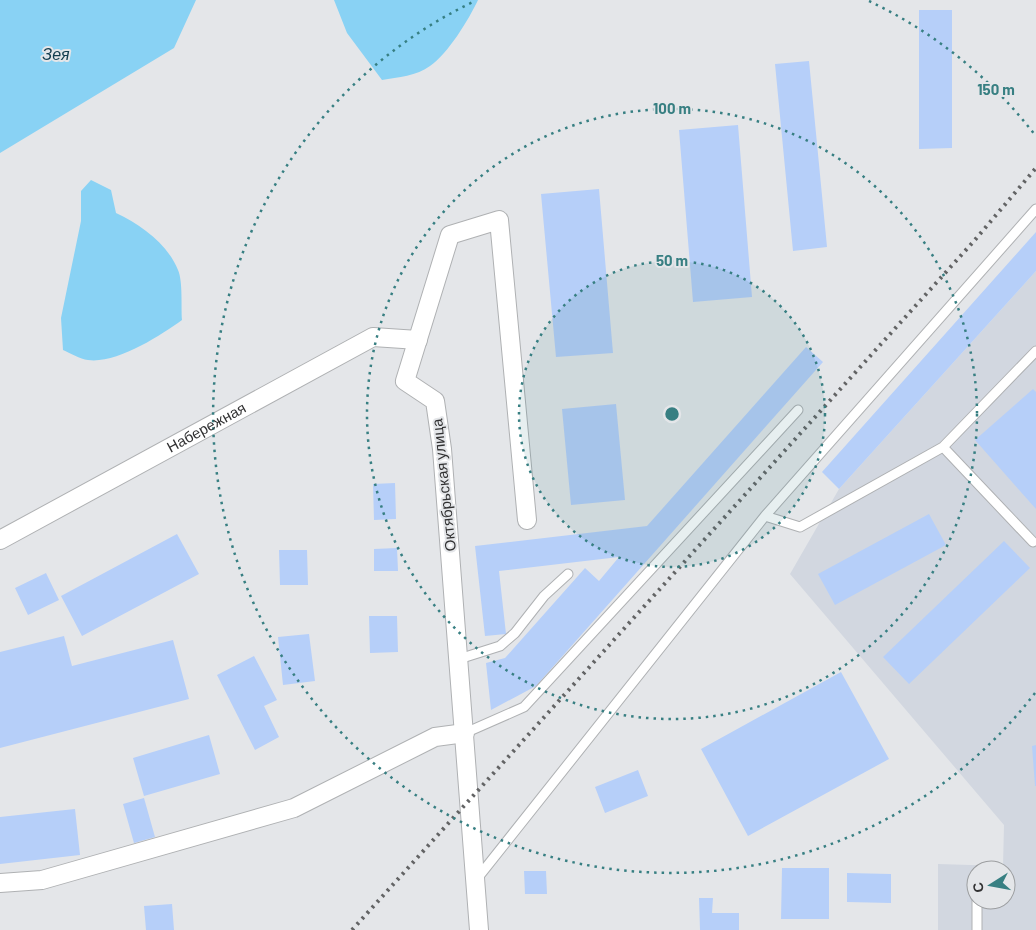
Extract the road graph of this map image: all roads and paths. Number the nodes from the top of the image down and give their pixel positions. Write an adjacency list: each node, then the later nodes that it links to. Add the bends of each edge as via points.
1 (1036, 209): 6 (lane)
2 (418, 340): 7 (street, Октябрьская улица, via 450,235 499,220); 8 (street, Набережная, via 374,338); 11 (street, Октябрьская улица, via 405,381 435,400 442,448)
3 (1036, 350): 5 (lane)
4 (798, 410): 12 (lane, via 524,707)
5 (943, 447): 6 (lane, via 800,527); 9 (lane)
6 (765, 516): 13 (lane)
7 (527, 520)
8 (0, 540)
9 (1033, 542)
10 (568, 574): 11 (lane, via 500,646)
11 (459, 660): 12 (street, Октябрьская улица)
12 (464, 733): 13 (street, Октябрьская улица); 14 (street, via 435,737 294,808 42,880)
13 (476, 880): 16 (street, Октябрьская улица)
14 (0, 883)
15 (977, 910): 17 (lane)
16 (479, 930)
17 (977, 930)

